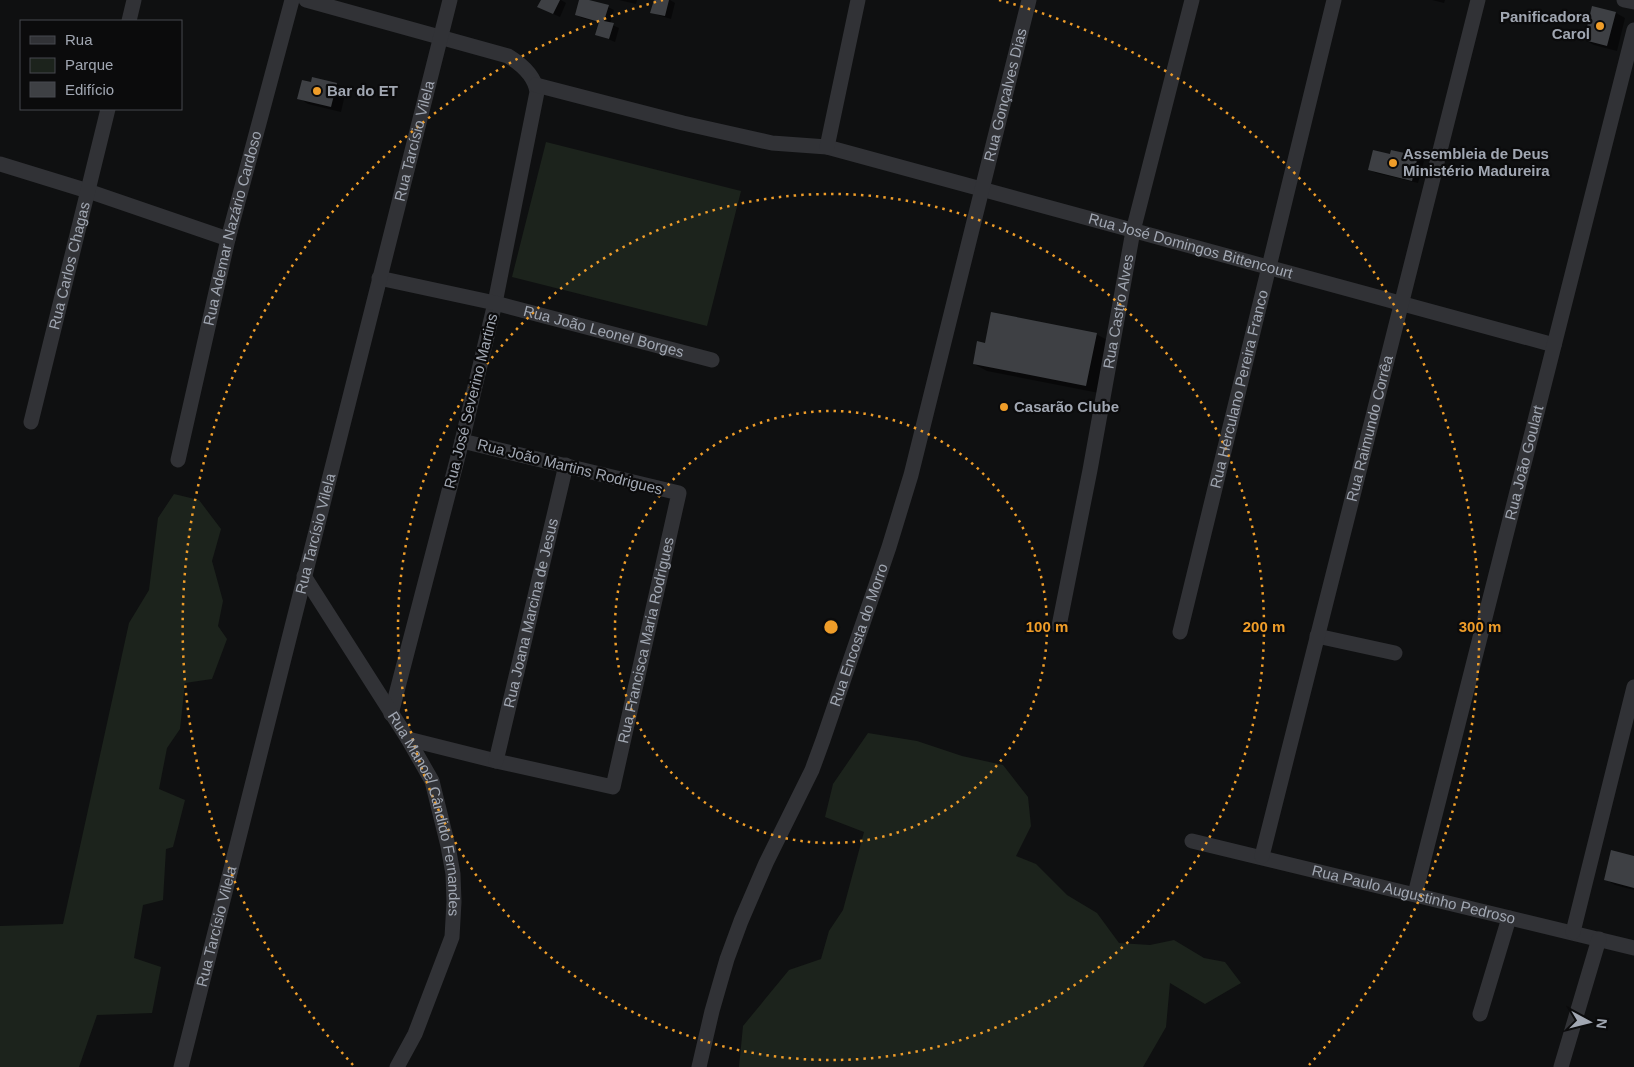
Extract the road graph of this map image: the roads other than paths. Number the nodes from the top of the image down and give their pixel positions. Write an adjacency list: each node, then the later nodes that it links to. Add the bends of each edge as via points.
1 (134, 0): 12 (street)
2 (292, 0): 22 (street, Rua Ademar Nazário Cardoso)
3 (306, 0): 14 (street)
4 (450, 0): 14 (street, Rua Tarcísio Vilela)
5 (858, 0): 17 (street)
6 (1029, 0): 19 (street, Rua Gonçalves Dias)
7 (1192, 0): 21 (street, Rua Castro Alves)
8 (1334, 0): 23 (street, Rua Herculano Pereira Franco)
9 (1478, 0): 26 (street, Rua Raimundo Corrêa)
10 (1624, 0): 11 (street)
11 (1634, 2)
12 (129, 20)
13 (1634, 30): 27 (street, Rua João Goulart)
14 (441, 36): 15 (street, via 508,56 522,64); 24 (street, Rua Tarcísio Vilela)
15 (536, 85): 17 (street, Rua José Domingos Bittencourt, via 772,143); 25 (street, Rua José Severino Martins, via 536,105)
16 (108, 110): 20 (street, Rua Carlos Chagas)
17 (827, 147): 19 (street, Rua José Domingos Bittencourt)
18 (0, 164): 20 (street)
19 (982, 190): 21 (street, Rua José Domingos Bittencourt); 53 (street, Rua Encosta do Morro, via 928,412 889,547 815,762 766,863 727,959)
20 (88, 191): 22 (street); 29 (street, Rua Carlos Chagas)
21 (1133, 231): 23 (street, Rua José Domingos Bittencourt); 35 (street, Rua Castro Alves)
22 (228, 239): 31 (street, Rua Ademar Nazário Cardoso)
23 (1268, 268): 26 (street, Rua José Domingos Bittencourt); 36 (street, Rua Herculano Pereira Franco)
24 (380, 278): 25 (street, Rua João Leonel Borges); 34 (street, Rua Tarcísio Vilela)
25 (495, 303): 28 (street, Rua João Leonel Borges); 30 (street, Rua José Severino Martins)
26 (1401, 304): 27 (street, Rua José Domingos Bittencourt); 37 (street, Rua Raimundo Corrêa)
27 (1554, 346): 45 (street, Rua João Goulart)
28 (712, 360)
29 (31, 422)
30 (462, 441): 32 (street, Rua João Martins Rodrigues); 40 (street, Rua José Severino Martins)
31 (178, 460)
32 (566, 465): 33 (street, Rua João Martins Rodrigues); 42 (street, Rua Joana Marcina de Jesus)
33 (679, 493): 42 (street, Rua Francisca Maria Rodrigues, via 613,787)
34 (304, 576): 40 (street, Rua Manoel Cândido Fernandes); 51 (street, Rua Tarcísio Vilela)
35 (1059, 626)
36 (1180, 632)
37 (1318, 636): 38 (street); 44 (street, Rua Raimundo Corrêa)
38 (1395, 653)
39 (1634, 687): 47 (street)
40 (391, 714): 41 (street, Rua Manoel Cândido Fernandes)
41 (408, 739): 42 (street); 52 (street, Rua Manoel Cândido Fernandes, via 438,798 453,874 454,922 452,937 428,1001)
42 (496, 761)
43 (1192, 841): 44 (street, Rua Paulo Augustinho Pedroso)
44 (1262, 856): 45 (street, Rua Paulo Augustinho Pedroso)
45 (1415, 894): 46 (street, Rua Paulo Augustinho Pedroso)
46 (1509, 918): 47 (street, Rua Paulo Augustinho Pedroso); 50 (street)
47 (1573, 932): 48 (street, Rua Paulo Augustinho Pedroso)
48 (1599, 939): 49 (street, Rua Paulo Augustinho Pedroso); 54 (street)
49 (1634, 948)
50 (1480, 1014)
51 (181, 1067)
52 (397, 1067)
53 (699, 1067)
54 (1561, 1067)

